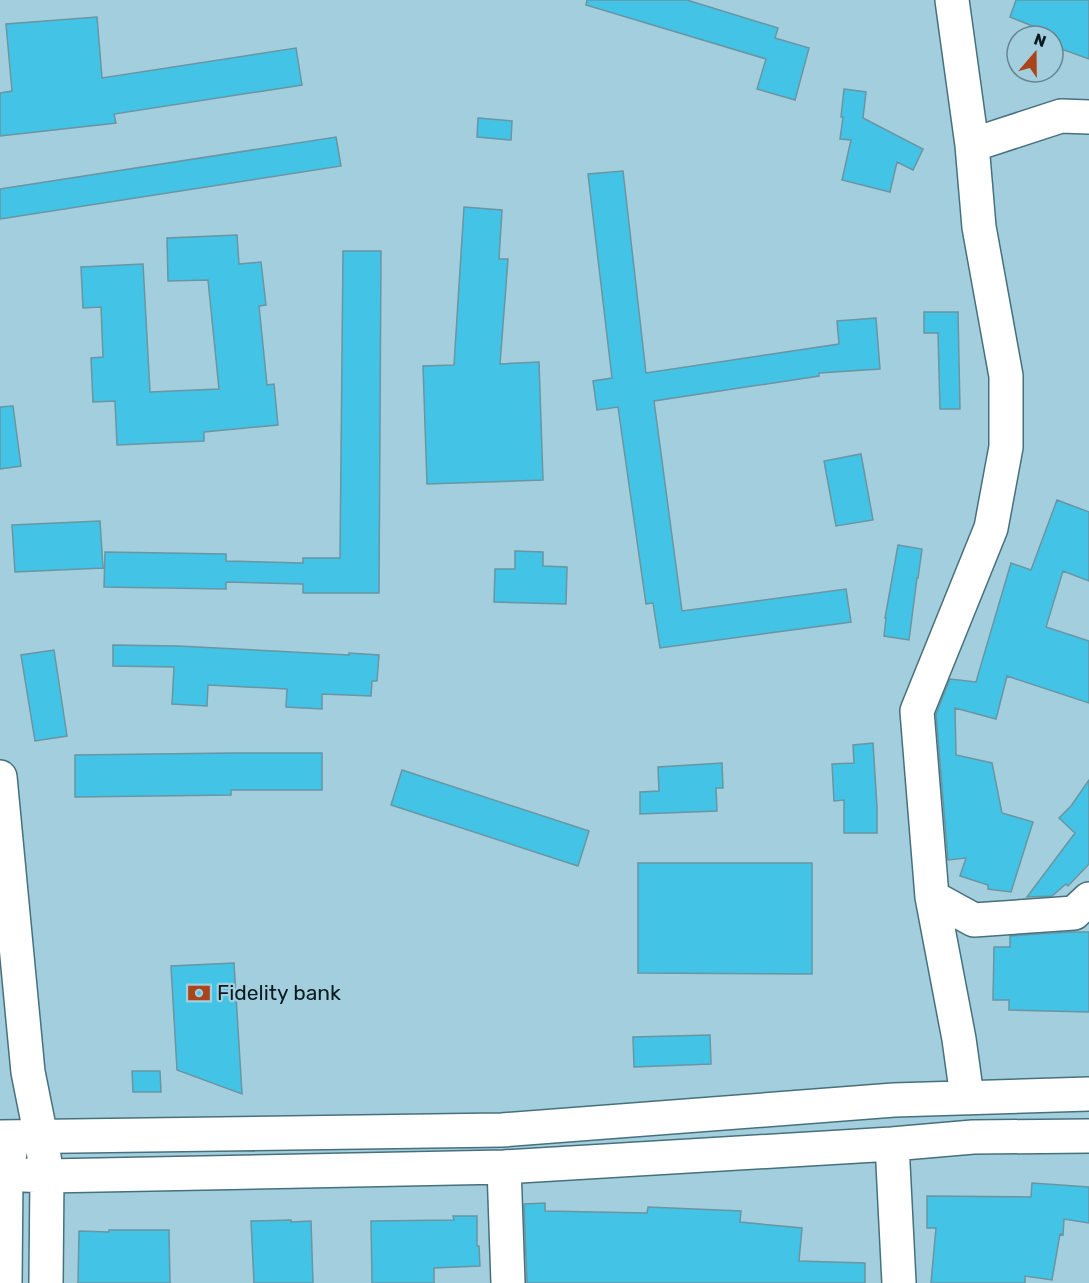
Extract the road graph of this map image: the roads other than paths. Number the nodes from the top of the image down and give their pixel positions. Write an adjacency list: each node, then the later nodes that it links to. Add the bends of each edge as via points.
1 (952, 0): 3 (street)
2 (1089, 117): 3 (street, via 1061,116)
3 (972, 145): 5 (street, via 980,227 1006,376 1006,447 991,528 917,711)
4 (0, 777): 12 (street, via 28,1072)
5 (932, 897): 7 (street); 8 (street)
6 (1089, 899): 7 (street, via 1074,913)
7 (974, 920): 8 (street)
8 (943, 955): 10 (street)
9 (1089, 1094): 10 (street)
10 (967, 1097): 12 (street, via 502,1130)
11 (1089, 1136): 13 (street, via 973,1137)
12 (18, 1137): 15 (street); 16 (street)
13 (892, 1144): 14 (street); 20 (street)
14 (504, 1167): 16 (street); 19 (street)
15 (3, 1174): 16 (street); 17 (street)
16 (46, 1176): 18 (street)
17 (5, 1283)
18 (46, 1283)
19 (508, 1283)
20 (899, 1283)

